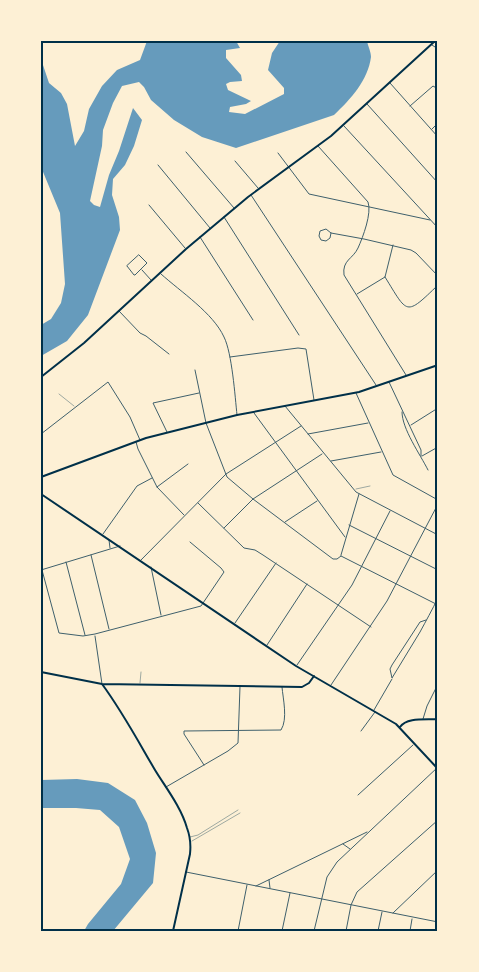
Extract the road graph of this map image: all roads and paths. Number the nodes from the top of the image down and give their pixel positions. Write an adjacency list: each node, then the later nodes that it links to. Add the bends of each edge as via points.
1 (435, 41): 2 (main road)
2 (432, 45): 3 (street); 4 (main road)
3 (438, 48)
4 (389, 83): 6 (main road); 7 (street)
5 (438, 89): 7 (street, via 433,86)
6 (366, 104): 9 (main road); 18 (street)
7 (410, 106): 10 (street)
8 (438, 124): 10 (street)
9 (343, 125): 12 (main road); 25 (street)
10 (432, 130): 11 (street)
11 (438, 137)
12 (318, 146): 17 (main road); 23 (street)
13 (186, 152): 22 (street)
14 (278, 153): 17 (street)
15 (235, 161): 19 (street)
16 (158, 165): 26 (street)
17 (288, 167): 19 (main road); 23 (street, via 310,194)
18 (438, 183)
19 (259, 189): 20 (main road)
20 (251, 194): 22 (main road); 50 (street)
21 (149, 205): 32 (street)
22 (234, 208): 24 (main road)
23 (370, 208): 25 (street); 30 (street)
24 (224, 217): 26 (main road); 42 (street)
25 (430, 220): 27 (street)
26 (210, 228): 29 (main road)
27 (438, 228)
28 (330, 233): 28 (street, via 326,241 318,236 323,229); 30 (street)
29 (200, 237): 32 (main road); 41 (street)
30 (361, 238): 31 (street); 39 (street, via 357,250 345,262 344,271)
31 (393, 245): 35 (street, via 416,253); 36 (street)
32 (186, 249): 34 (main road)
33 (142, 270): 33 (street, via 147,264 139,255 126,266 134,275); 37 (street)
34 (160, 274): 37 (main road); 44 (street, via 197,304 211,320 223,335)
35 (438, 276)
36 (385, 278): 38 (street, via 406,308 416,305); 39 (street)
37 (152, 280): 40 (main road)
38 (438, 285)
39 (357, 294): 47 (street)
40 (119, 311): 43 (street, via 140,334); 48 (main road)
41 (253, 320)
42 (299, 335)
43 (169, 354)
44 (229, 357): 54 (street, via 306,349); 60 (street)
45 (438, 365): 47 (main road)
46 (195, 370): 52 (street)
47 (407, 376): 49 (main road)
48 (41, 377)
49 (389, 382): 50 (main road); 58 (street)
50 (377, 386): 51 (main road)
51 (355, 392): 54 (main road); 62 (street)
52 (200, 393): 61 (street); 65 (street, via 153,403)
53 (59, 394): 56 (lane)
54 (314, 400): 55 (main road)
55 (285, 406): 59 (main road); 64 (street)
56 (75, 407): 66 (street); 68 (street, via 108,382)
57 (438, 408): 63 (street)
58 (402, 411): 63 (street); 74 (street, via 403,420)
59 (253, 412): 60 (main road); 70 (street)
60 (237, 415): 61 (main road)
61 (206, 423): 65 (main road); 79 (street)
62 (369, 423): 67 (street); 72 (street)
63 (410, 425): 74 (street)
64 (301, 426): 67 (street); 70 (street)
65 (167, 432): 68 (main road)
66 (41, 434)
67 (307, 434): 73 (street)
68 (140, 440): 69 (main road)
69 (136, 442): 80 (main road); 81 (street)
70 (274, 442): 78 (street); 79 (street)
71 (438, 447): 74 (street)
72 (382, 452): 75 (street); 89 (street, via 396,478)
73 (323, 453): 75 (street); 78 (street)
74 (421, 456): 77 (street)
75 (330, 462): 84 (street)
76 (188, 464): 83 (street)
77 (428, 470)
78 (296, 471): 87 (street); 88 (street)
79 (226, 474): 87 (street); 90 (street)
80 (42, 477)
81 (152, 478): 83 (street); 98 (street, via 137,486)
82 (370, 486): 84 (lane)
83 (157, 487): 93 (street)
84 (354, 490): 86 (street)
85 (41, 494): 98 (main road)
86 (359, 494): 92 (street); 95 (street)
87 (253, 499): 94 (street); 96 (street)
88 (318, 500): 94 (street); 100 (street)
89 (438, 500)
90 (198, 502): 93 (street); 96 (street)
91 (438, 504): 97 (street)
92 (390, 511): 97 (street); 101 (street)
93 (184, 516): 109 (street)
94 (284, 523): 107 (street, via 332,559)
95 (349, 525): 100 (street); 101 (street)
96 (223, 529): 111 (street, via 244,548 255,550)
97 (425, 529): 99 (street); 108 (street)
98 (102, 535): 102 (main road)
99 (438, 535)
100 (345, 537): 107 (street)
101 (377, 538): 108 (street); 112 (street)
102 (108, 539): 104 (main road); 105 (street)
103 (190, 542): 119 (street, via 224,572)
104 (120, 546): 105 (street); 109 (main road)
105 (109, 550): 106 (street)
106 (91, 555): 110 (street); 127 (street)
107 (341, 556): 112 (street)
108 (412, 556): 115 (street); 117 (street)
109 (141, 560): 113 (main road)
110 (66, 562): 114 (street); 129 (street)
111 (276, 563): 116 (street); 125 (street)
112 (362, 566): 117 (street); 121 (street)
113 (151, 567): 119 (main road); 123 (street)
114 (42, 570): 129 (street, via 59,633)
115 (438, 570)
116 (308, 584): 121 (street); 130 (street)
117 (397, 584): 120 (street); 126 (street)
118 (438, 598): 120 (street)
119 (204, 603): 123 (street); 125 (main road)
120 (435, 604): 122 (street); 124 (street)
121 (338, 605): 126 (street); 131 (street)
122 (438, 605)
123 (162, 616): 127 (street)
124 (426, 620): 135 (street); 135 (street, via 420,622 392,665)
125 (234, 624): 130 (main road)
126 (370, 627): 140 (street)
127 (110, 630): 128 (street)
128 (95, 634): 129 (street); 136 (street)
129 (86, 636)
130 (267, 646): 131 (main road)
131 (296, 666): 134 (main road)
132 (41, 672): 136 (main road)
133 (141, 672): 138 (lane)
134 (314, 676): 140 (main road); 141 (main road, via 302,687)
135 (392, 678): 142 (street)
136 (102, 684): 138 (main road); 151 (main road)
137 (438, 684): 144 (street)
138 (140, 685): 139 (main road)
139 (240, 686): 141 (main road); 146 (street)
140 (330, 686): 142 (main road)
141 (282, 687): 146 (street, via 282,728)
142 (374, 711): 145 (main road); 147 (street)
143 (438, 719): 144 (main road)
144 (423, 720): 145 (main road, via 405,722)
145 (400, 728): 148 (main road)
146 (239, 730): 149 (street, via 237,745); 149 (street, via 185,730 192,749)
147 (361, 731)
148 (414, 744): 150 (main road); 152 (street)
149 (204, 765): 151 (street)
150 (437, 768): 156 (street)
151 (166, 788): 157 (main road)
152 (358, 795)
153 (238, 810): 157 (lane)
154 (240, 813): 158 (lane)
155 (438, 820): 169 (street, via 357,892)
156 (370, 830): 159 (street); 160 (street)
157 (190, 837): 158 (main road)
158 (190, 842): 162 (main road)
159 (340, 845): 160 (street); 163 (street)
160 (350, 849): 168 (street, via 327,877)
161 (438, 870): 171 (street)
162 (186, 872): 164 (street); 174 (main road)
163 (269, 880): 165 (street); 166 (street)
164 (247, 884): 165 (street); 175 (street)
165 (255, 886): 166 (street)
166 (270, 889): 167 (street)
167 (290, 893): 168 (street); 176 (street)
168 (320, 899): 169 (street); 177 (street)
169 (351, 905): 170 (street); 178 (street)
170 (382, 912): 171 (street); 179 (street)
171 (392, 914): 172 (street)
172 (412, 918): 173 (street); 180 (street)
173 (438, 922)
174 (173, 931)
175 (238, 931)
176 (282, 931)
177 (314, 931)
178 (346, 931)
179 (378, 931)
180 (410, 931)

